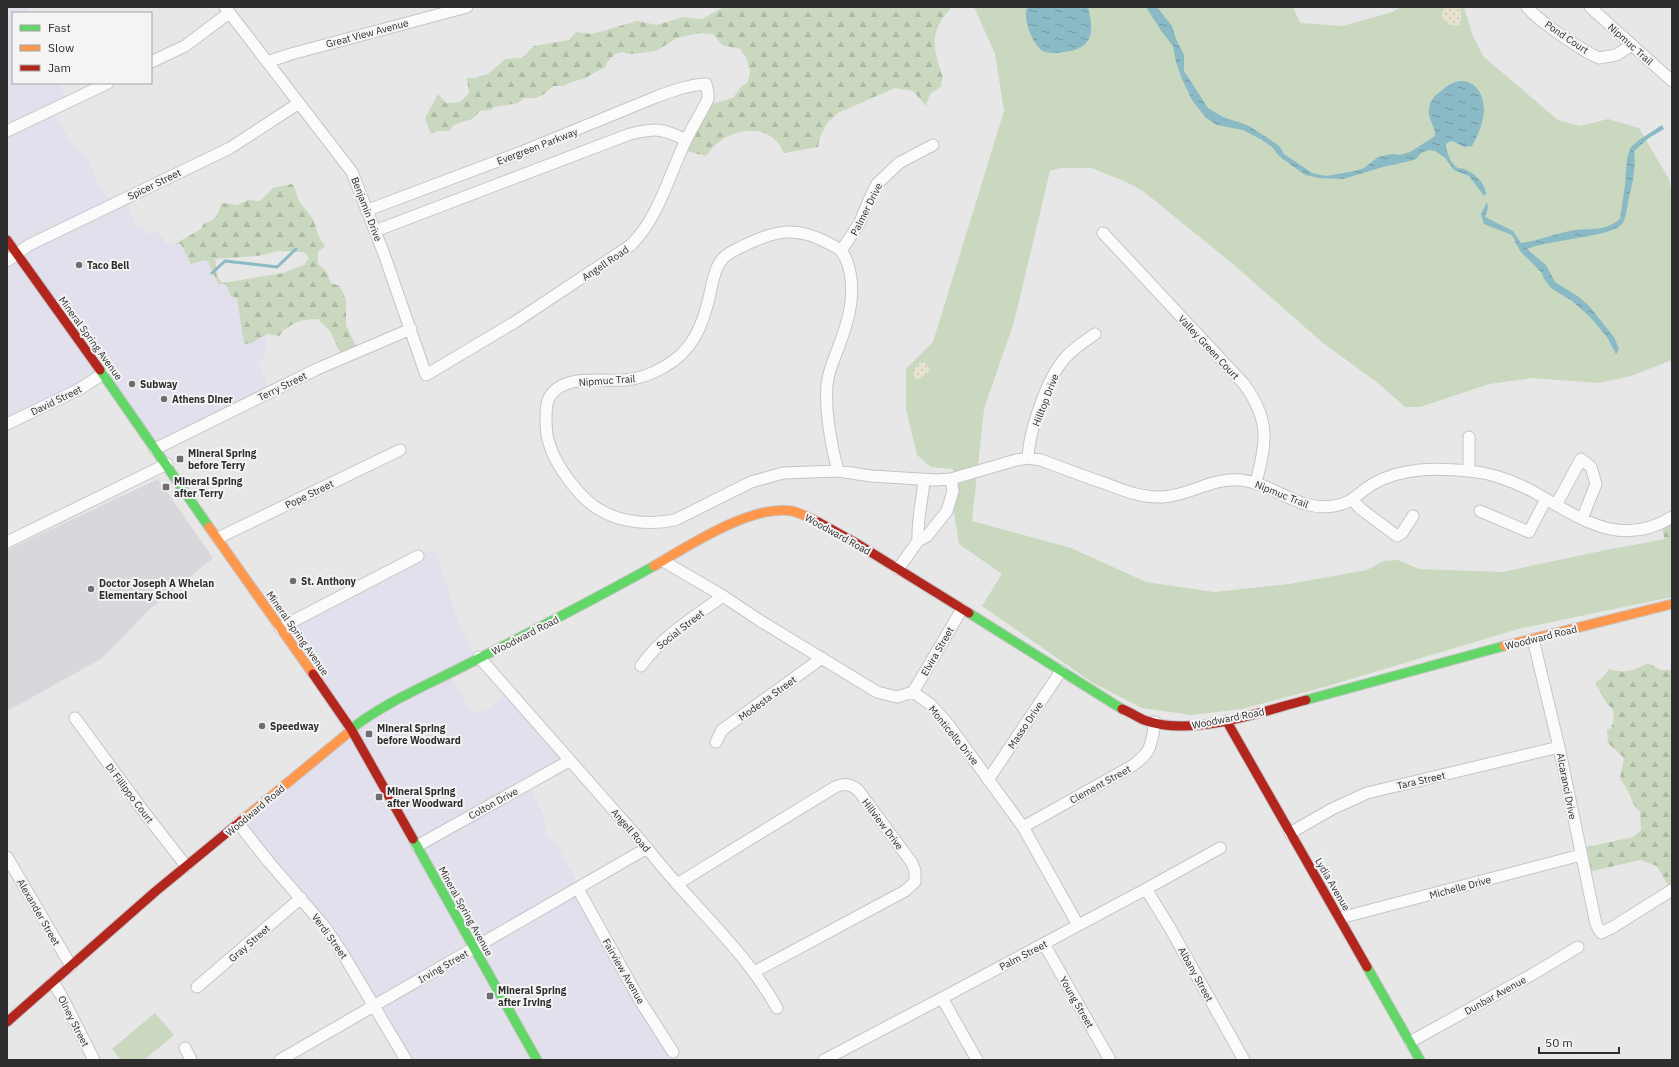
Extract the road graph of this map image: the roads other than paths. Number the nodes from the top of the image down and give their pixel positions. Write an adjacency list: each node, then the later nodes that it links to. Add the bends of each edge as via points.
1 (467, 7): 7 (street, Great View Avenue)
2 (1527, 7): 5 (street, Pond Court, via 1559,33 1600,58 1616,55)
3 (1590, 7): 5 (street, Nipmuc Trail)
4 (227, 10): 6 (street, via 185,46); 7 (street, Benjamin Drive)
5 (1632, 45): 8 (street, Nipmuc Trail)
6 (152, 62)
7 (267, 62): 11 (street, Benjamin Drive)
8 (1672, 81)
9 (106, 84): 12 (street)
10 (706, 84): 13 (street, Angell Road, via 708,99); 15 (street, Evergreen Parkway, via 656,97 519,154)
11 (299, 102): 15 (street, Benjamin Drive, via 352,172); 20 (street, Spicer Street, via 230,148 30,245)
12 (7, 132)
13 (686, 140): 16 (street, via 668,132 651,129 630,134); 25 (street, Angell Road, via 652,216 640,236 631,245 515,322)
14 (933, 145): 19 (street, Palmer Drive, via 898,163 877,184 860,222)
15 (368, 210): 16 (street, Benjamin Drive)
16 (375, 231): 22 (street, Benjamin Drive)
17 (1103, 233): 36 (street, Valley Green Court, via 1253,396 1259,408 1265,433)
18 (7, 240): 20 (street, Mineral Spring Avenue)
19 (841, 251): 32 (street, via 850,271 852,304 827,385 832,449); 32 (street, Nipmuc Trail, via 800,232 784,231 762,237 729,253 720,262 699,331 680,355 666,366 642,377 567,384 557,389 549,399 546,411 548,443 576,491 600,511 631,522 675,520 768,476)
20 (18, 254): 21 (street, Spicer Street); 24 (street, Mineral Spring Avenue)
21 (7, 261)
22 (411, 329): 25 (street, Benjamin Drive); 28 (street, Terry Street, via 316,369)
23 (1095, 334): 30 (street, Hilltop Drive, via 1076,347 1057,368 1034,424)
24 (103, 374): 26 (street, David Street, via 78,390); 28 (street, Mineral Spring Avenue)
25 (426, 376)
26 (7, 424)
27 (1468, 437): 33 (street)
28 (155, 448): 31 (street, Mineral Spring Avenue)
29 (400, 450): 44 (street, Pope Street)
30 (1028, 458): 34 (street, Nipmuc Trail); 36 (street, Nipmuc Trail, via 1146,497 1172,496 1225,481)
31 (166, 464): 44 (street, Mineral Spring Avenue); 46 (street)
32 (838, 470): 35 (street, Nipmuc Trail)
33 (1469, 471): 37 (street, Nipmuc Trail, via 1503,479); 38 (street, Nipmuc Trail, via 1422,470 1397,474 1372,484)
34 (951, 479): 35 (street, Nipmuc Trail); 45 (street, via 953,491 947,511 927,536)
35 (924, 481): 45 (street, via 917,528)
36 (1256, 482): 38 (street, Nipmuc Trail, via 1314,507 1334,506)
37 (1546, 499): 39 (street, Nipmuc Trail); 40 (street, via 1529,532)
38 (1352, 500): 41 (street, via 1397,536 1402,533)
39 (1556, 505): 43 (street, Nipmuc Trail); 43 (street, via 1581,460 1591,467 1596,484)
40 (1480, 511)
41 (1413, 516)
42 (1672, 517): 43 (street, Nipmuc Trail, via 1646,529 1628,532)
43 (1582, 519)
44 (218, 538): 53 (street, Mineral Spring Avenue)
45 (918, 541): 49 (street)
46 (7, 542)
47 (418, 556): 53 (street)
48 (663, 561): 49 (street, Woodward Road, via 739,520 772,511 792,511 856,543); 50 (street); 55 (street, Woodward Road)
49 (898, 569): 52 (street, Woodward Road)
50 (723, 596): 56 (street); 57 (street, Social Street, via 675,631)
51 (1672, 604): 54 (street, Woodward Road)
52 (962, 609): 58 (street, Woodward Road); 59 (street, Elvira Street)
53 (280, 628): 63 (street, Mineral Spring Avenue)
54 (1533, 639): 61 (street, Woodward Road); 65 (street, Alcaranci Drive)
55 (479, 658): 63 (street, Woodward Road, via 364,719); 66 (street, Angell Road)
56 (822, 658): 59 (street, via 877,692 897,697); 64 (street, Modesta Street, via 722,730)
57 (641, 666)
58 (1061, 671): 62 (street, Woodward Road, via 1123,709); 67 (street, Masso Drive)
59 (913, 692): 67 (street, Monticello Drive, via 930,704 948,724)
60 (75, 718): 76 (street, Di Fillippo Court)
61 (1226, 720): 62 (street, Woodward Road, via 1186,726); 70 (street, Lydia Avenue)
62 (1155, 722): 69 (street, Clement Street, via 1150,749 1145,757)
63 (350, 731): 68 (street, Woodward Road); 71 (street, Mineral Spring Avenue)
64 (716, 742)
65 (1559, 747): 70 (street, Tara Street, via 1367,793); 74 (street, Alcaranci Drive)
66 (569, 761): 71 (street, Colton Drive); 72 (street, Angell Road)
67 (988, 780): 69 (street, Monticello Drive)
68 (238, 823): 76 (street, Woodward Road); 81 (street, Verdi Street)
69 (1023, 827): 83 (street, Monticello Drive)
70 (1290, 833): 82 (street, Lydia Avenue)
71 (417, 846): 86 (street, Mineral Spring Avenue)
72 (647, 848): 77 (street, Angell Road); 78 (street, Irving Street)
73 (1220, 848): 79 (street, Palm Street)
74 (1581, 855): 80 (street, Alcaranci Drive, via 1596,924 1601,933); 82 (street, Michelle Drive)
75 (7, 857): 87 (street, Alexander Street)
76 (186, 866): 87 (street, Woodward Road)
77 (677, 884): 88 (street, Angell Road); 88 (street, Hillview Drive, via 835,787 846,784 858,790 912,863 915,882 905,891)
78 (578, 889): 86 (street, Irving Street); 97 (street, Fairview Avenue, via 639,999)
79 (1146, 889): 83 (street, Palm Street); 107 (street, Albany Street)
80 (1672, 890)
81 (301, 898): 90 (street, Gray Street); 92 (street, Verdi Street, via 325,927)
82 (1340, 918): 95 (street, Lydia Avenue)
83 (1078, 925): 84 (street, Palm Street)
84 (1044, 944): 91 (street, Palm Street); 106 (street, Young Street)
85 (1578, 947): 95 (street, Dunbar Avenue)
86 (474, 948): 92 (street, Irving Street); 103 (street, Mineral Spring Avenue)
87 (71, 966): 89 (street, Woodward Road)
88 (754, 972): 93 (street, Angell Road)
89 (53, 982): 94 (street, Woodward Road); 99 (street, Olney Street)
90 (196, 987)
91 (942, 998): 98 (street, Palm Street); 105 (street)
92 (374, 1005): 101 (street, Irving Street); 102 (street, Verdi Street)
93 (777, 1008)
94 (7, 1022)
95 (1410, 1042): 108 (street, Lydia Avenue)
96 (185, 1048): 100 (street)
97 (673, 1052)
98 (839, 1056): 104 (street, Palm Street)
99 (94, 1060)
100 (191, 1060)
101 (280, 1060)
102 (406, 1060)
103 (538, 1060)
104 (824, 1060)
105 (977, 1060)
106 (1110, 1060)
107 (1244, 1060)
108 (1420, 1060)

